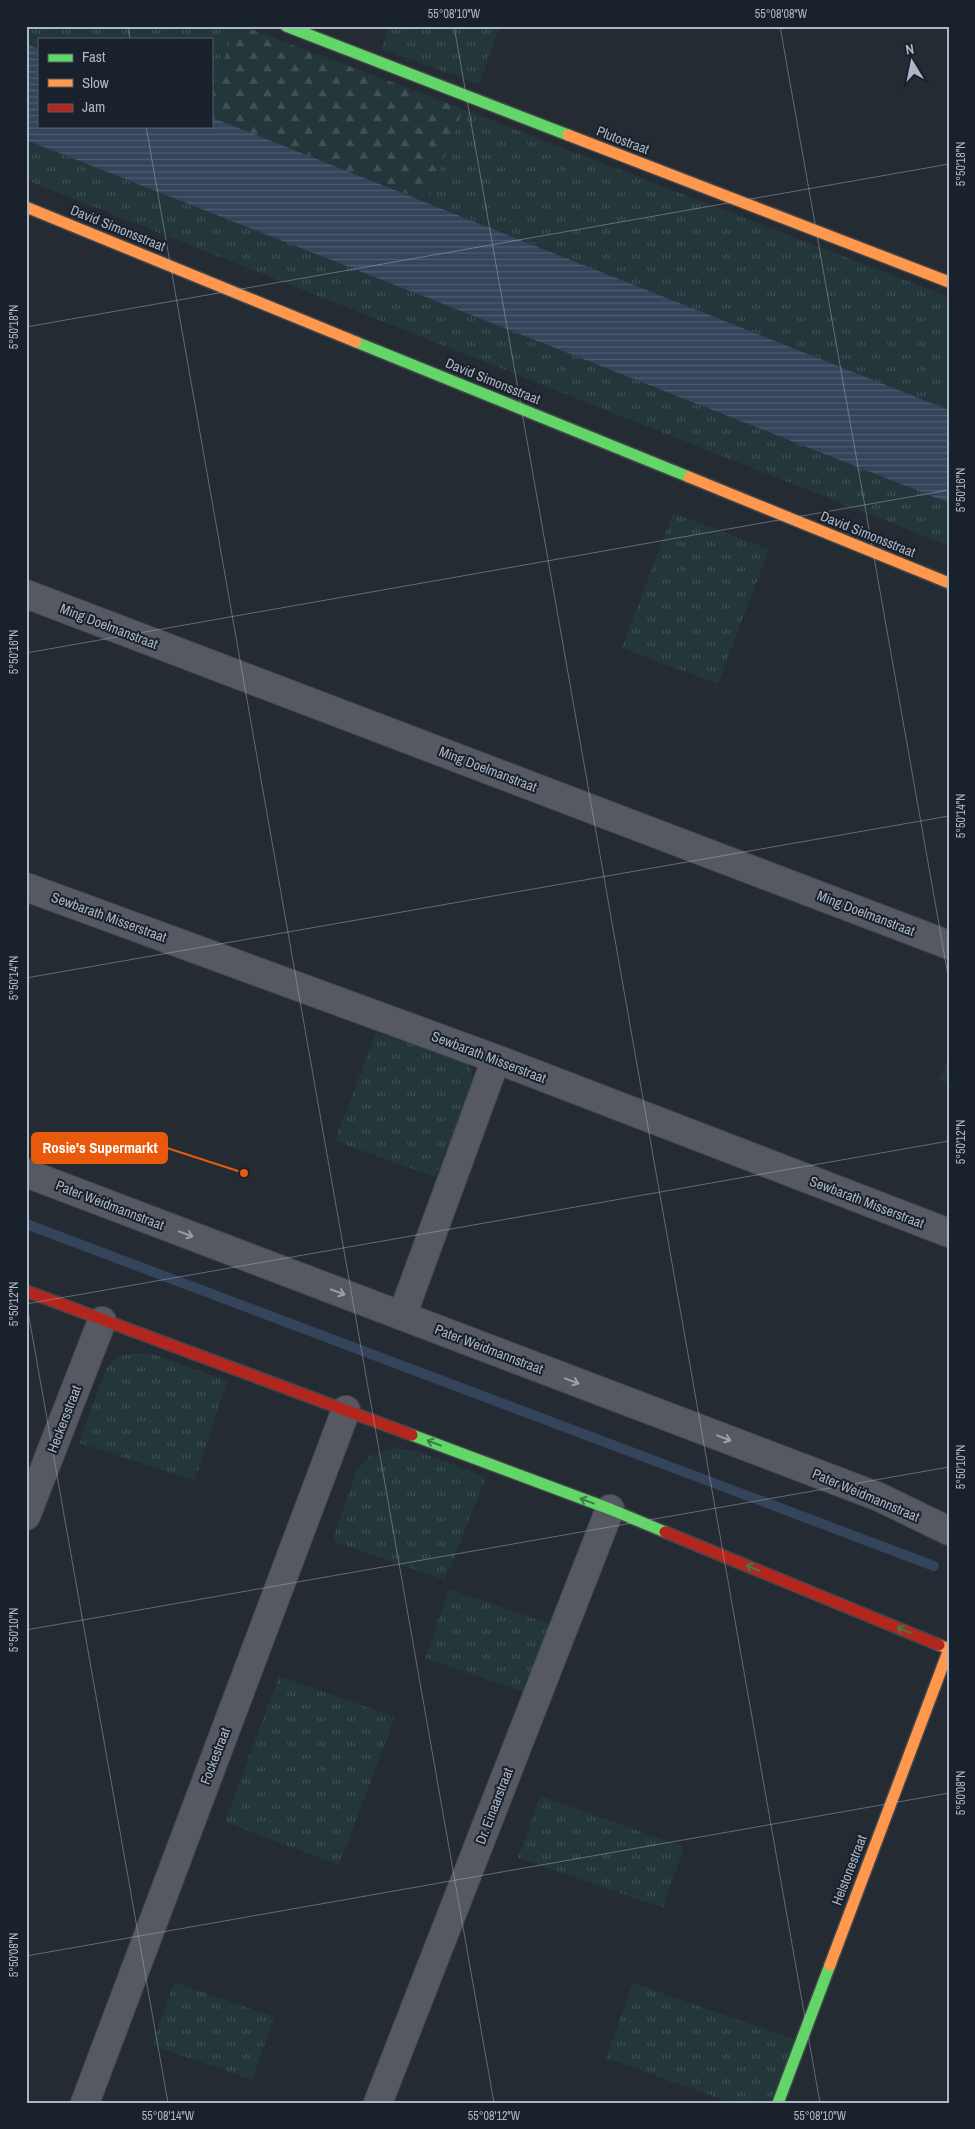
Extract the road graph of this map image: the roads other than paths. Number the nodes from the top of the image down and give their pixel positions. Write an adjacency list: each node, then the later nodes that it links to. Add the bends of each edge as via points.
1 (286, 26): 3 (street, Plutostraat)
2 (26, 207): 4 (street, David Simonsstraat)
3 (949, 282)
4 (949, 583)
5 (26, 594): 7 (street, Ming Doelmanstraat)
6 (26, 887): 8 (street, Sewbarath Misserstraat)
7 (949, 945)
8 (496, 1059): 10 (street, Sewbarath Misserstraat); 12 (street)
9 (26, 1173): 12 (street, Pater Weidmannstraat, one-way to 12)
10 (949, 1234)
11 (26, 1291): 13 (street)
12 (402, 1316): 17 (street, Pater Weidmannstraat, one-way to 17, via 879,1497)
13 (102, 1321): 14 (street); 16 (street, Heckersstraat)
14 (346, 1410): 15 (street, one-way to 14); 19 (street, Fockestraat)
15 (610, 1510): 18 (street, one-way to 15); 20 (street, Dr. Einaarstraat)
16 (26, 1516)
17 (949, 1531)
18 (949, 1648): 21 (street, Helstonestraat)
19 (85, 2103)
20 (378, 2103)
21 (778, 2103)

